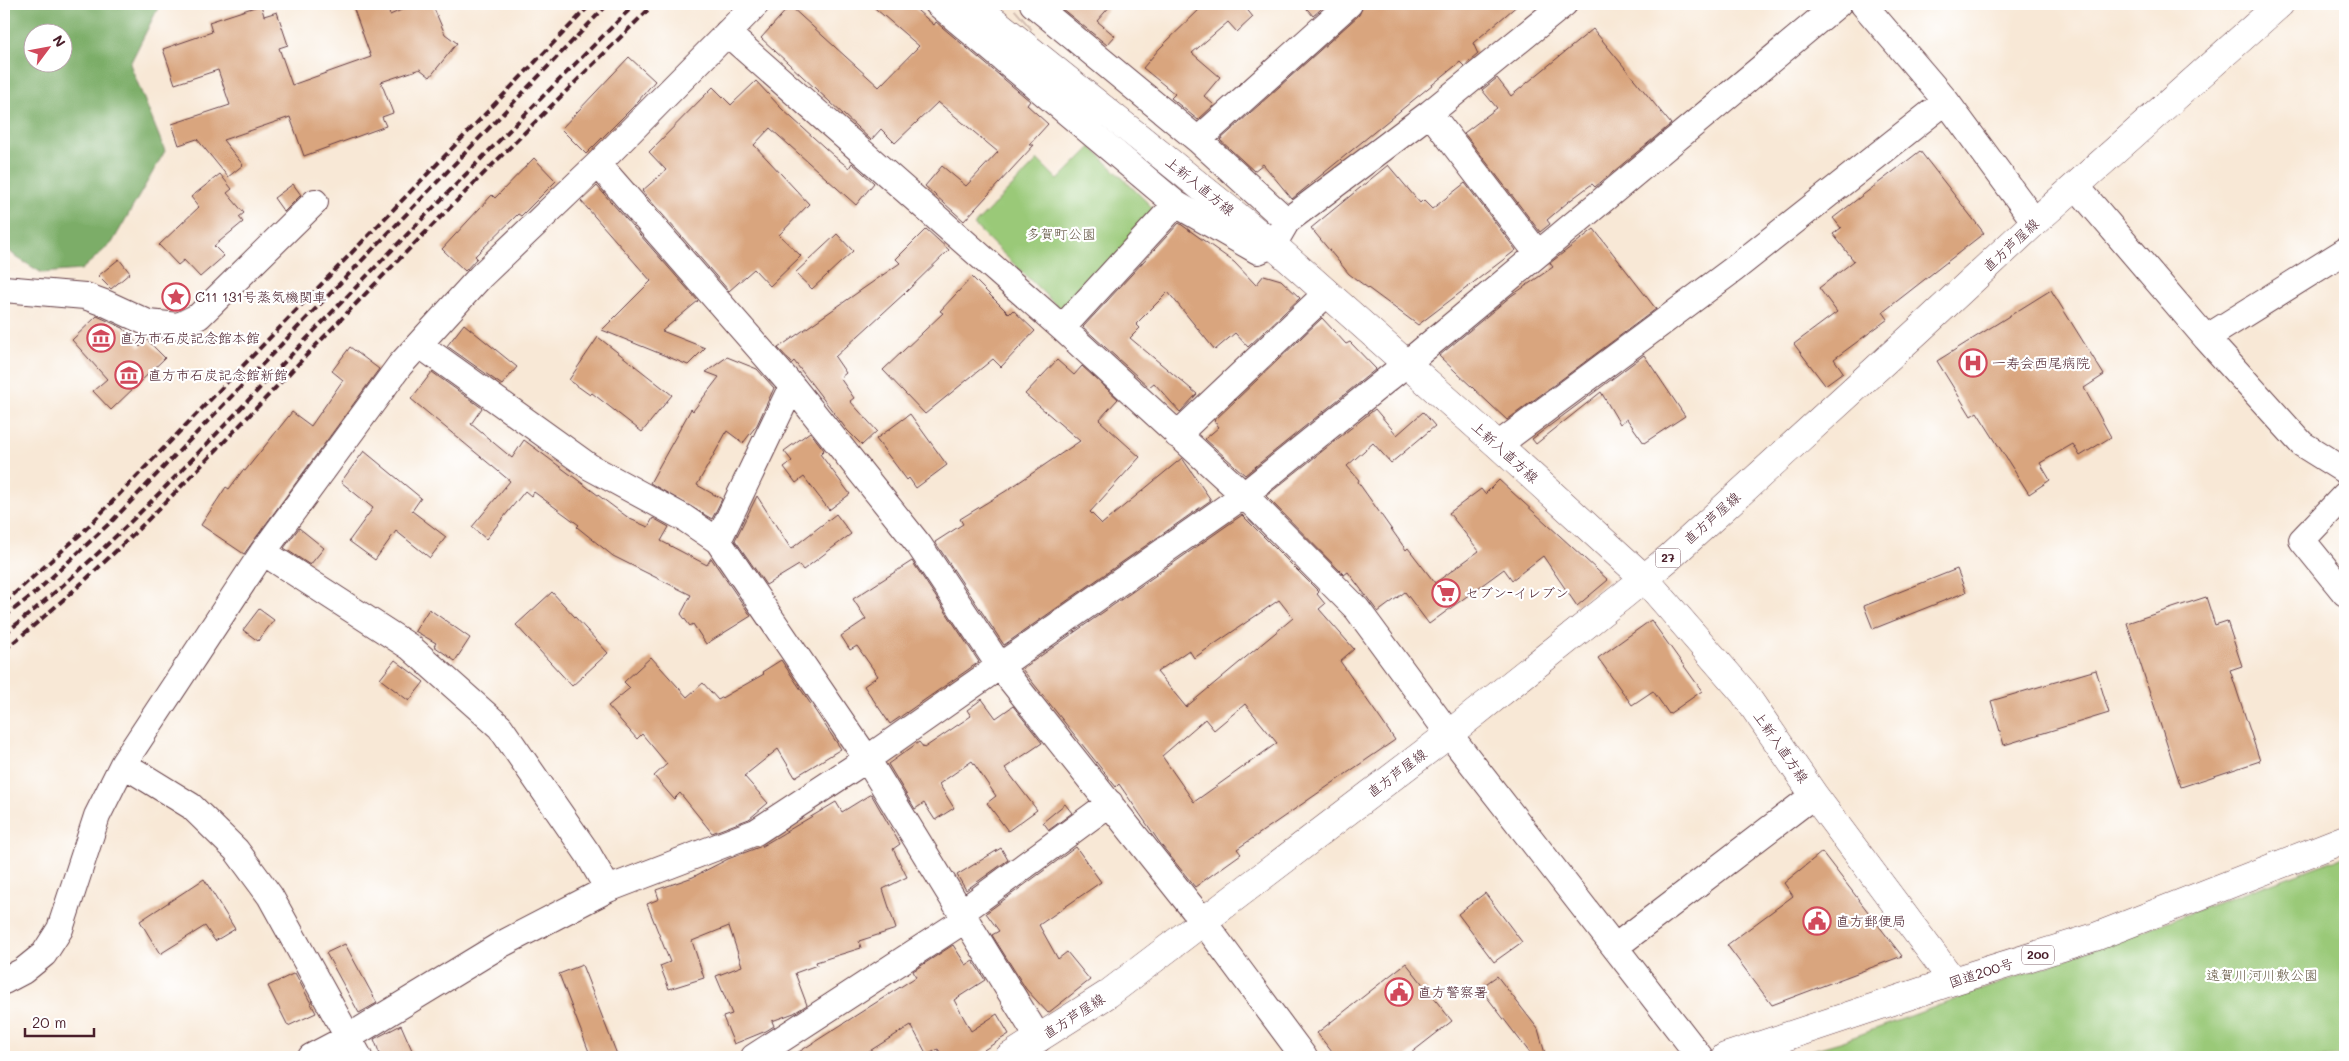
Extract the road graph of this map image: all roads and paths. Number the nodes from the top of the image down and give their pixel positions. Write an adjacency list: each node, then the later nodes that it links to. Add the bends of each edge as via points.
1 (756, 4): 10 (street)
2 (938, 4): 17 (street)
3 (973, 4): 20 (main road, 上新入直方線)
4 (1349, 4): 13 (street)
5 (1564, 4): 12 (street)
6 (1838, 4): 22 (street)
7 (1863, 4): 11 (street)
8 (2280, 4): 15 (main road, 直方芦屋線 / 27)
9 (1035, 9): 13 (street)
10 (727, 33): 14 (street); 25 (street)
11 (1946, 101): 19 (street); 31 (street, via 1734,268)
12 (1430, 113): 18 (street); 22 (street)
13 (1198, 140): 18 (street)
14 (598, 164): 27 (street, via 481,276); 29 (street)
15 (2076, 186): 19 (main road, 直方芦屋線 / 27); 26 (street)
16 (315, 202): 23 (street, via 198,316 179,326 148,323 85,296)
17 (1176, 204): 20 (street, via 1258,251); 25 (street)
18 (1287, 221): 20 (street)
19 (2035, 222): 37 (main road, 直方芦屋線 / 27, via 1906,343)
20 (1273, 245): 24 (main road, 上新入直方線)
21 (2345, 251): 26 (street)
22 (1538, 254): 28 (street)
23 (4, 289)
24 (1327, 293): 28 (main road, 上新入直方線); 30 (street)
25 (1062, 328): 30 (street)
26 (2206, 338): 32 (street, via 2302,444)
27 (420, 345): 35 (street, via 590,467 684,518); 36 (street, via 400,365)
28 (1406, 364): 31 (main road, 上新入直方線); 33 (street)
29 (792, 386): 35 (street); 39 (street, via 919,545)
30 (1177, 434): 33 (street)
31 (1498, 445): 37 (main road, 上新入直方線)
32 (2345, 471)
33 (1244, 494): 39 (street); 40 (street, via 1357,609)
34 (2345, 495): 38 (street, via 2302,540)
35 (718, 542): 41 (street)
36 (263, 552): 42 (street); 46 (street, via 410,647 500,727)
37 (1644, 578): 40 (main road, 直方芦屋線 / 27); 43 (main road, 上新入直方線, via 1744,693)
38 (2345, 593)
39 (999, 665): 41 (street); 44 (street)
40 (1449, 734): 48 (main road, 直方芦屋線 / 27); 49 (street)
41 (867, 759): 46 (street, via 756,832); 47 (street)
42 (123, 764): 50 (street, via 97,816 60,929 44,954); 53 (street, via 191,806 236,850 270,896)
43 (1814, 795): 49 (street); 51 (main road, 上新入直方線)
44 (1110, 803): 47 (street); 48 (street)
45 (2345, 838): 51 (main road, 国道200号 / 200, via 2094,938)
46 (608, 889): 53 (street, via 502,944)
47 (964, 915): 52 (street); 55 (street)
48 (1202, 920): 52 (main road, 直方芦屋線 / 27, via 1108,994); 57 (street)
49 (1615, 947): 58 (street)
50 (4, 981)
51 (1953, 982): 59 (main road, 国道200号 / 200)
52 (1039, 1039): 56 (main road, 直方芦屋線 / 27)
53 (354, 1047): 54 (street)
54 (311, 1057)
55 (754, 1057)
56 (1009, 1057)
57 (1304, 1057)
58 (1700, 1057)
59 (1725, 1057)

